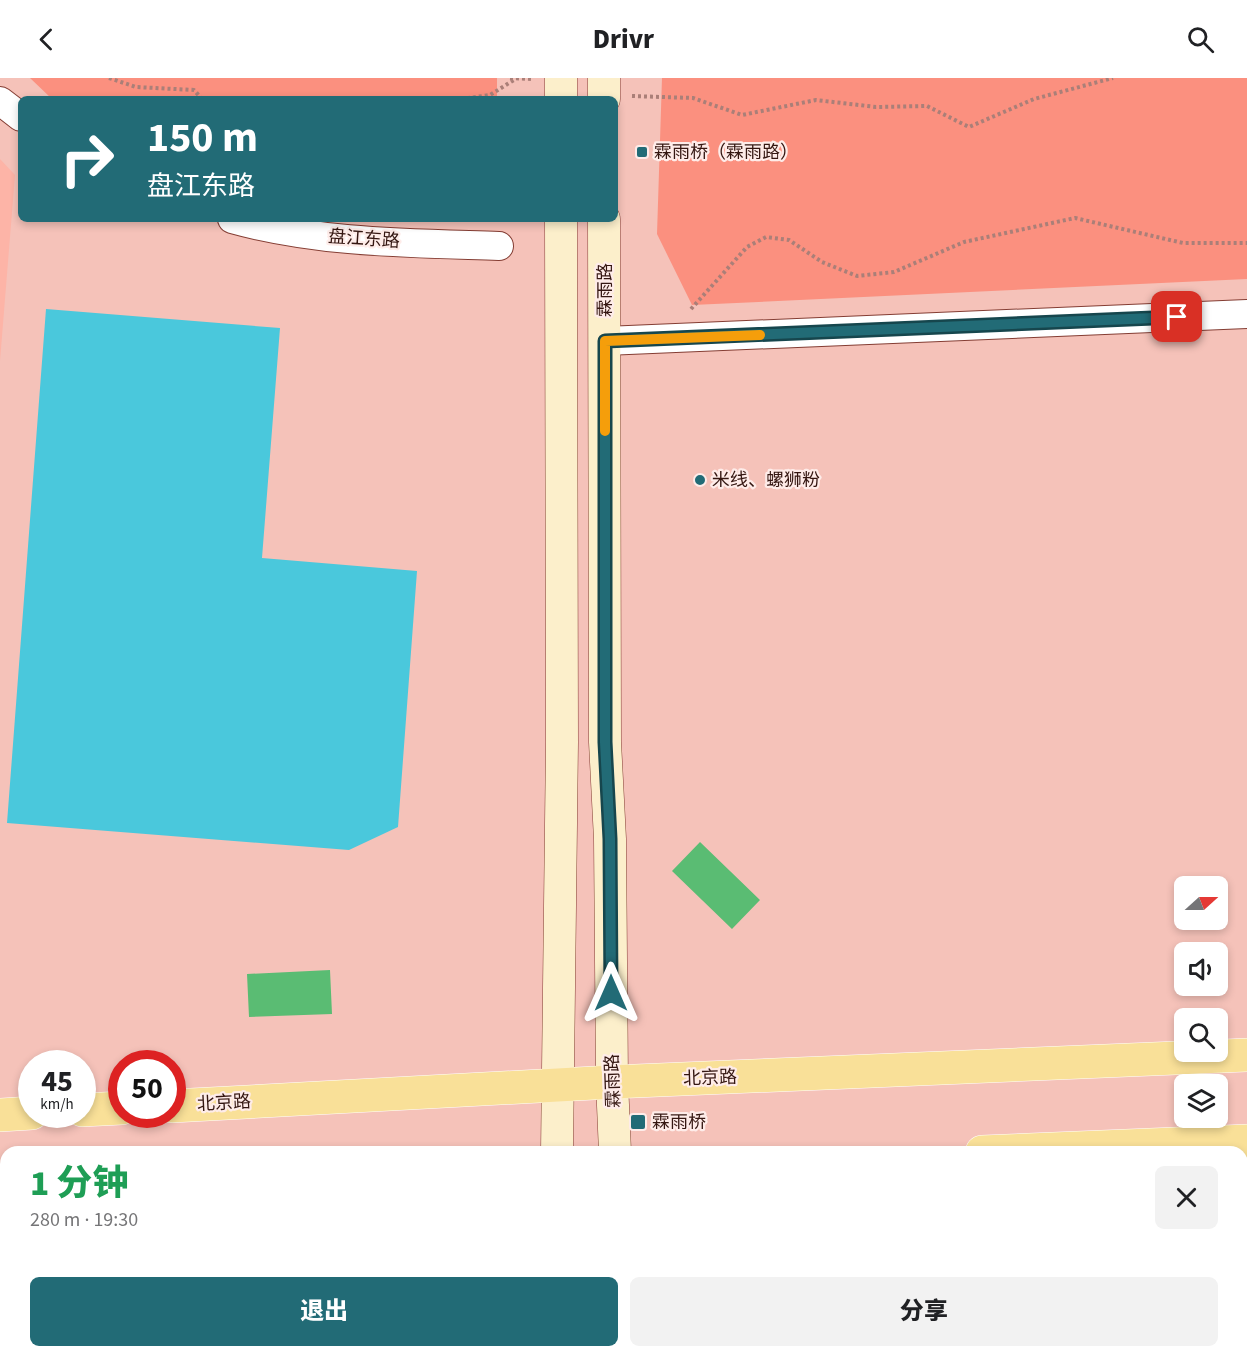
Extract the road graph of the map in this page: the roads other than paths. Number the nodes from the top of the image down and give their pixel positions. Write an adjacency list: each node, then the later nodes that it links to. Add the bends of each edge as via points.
1 (561, 78): 2 (main road)
2 (561, 96)
3 (0, 101): 4 (street)
4 (18, 115)
5 (242, 222): 8 (street, 盘江东路, via 335,239)
6 (561, 222): 13 (main road)
7 (604, 222): 10 (main road, 霖雨路)
8 (499, 246)
9 (1247, 314): 10 (street)
10 (605, 341): 12 (main road, 霖雨路, via 605,742 610,839)
11 (1247, 1055): 12 (main road, 北京路)
12 (612, 1082): 13 (main road, 北京路); 19 (main road, 霖雨路)
13 (558, 1086): 14 (main road, 北京路); 18 (main road)
14 (186, 1105)
15 (18, 1113): 16 (main road)
16 (0, 1114)
17 (1247, 1141): 20 (main road)
18 (557, 1146)
19 (615, 1146)
20 (1127, 1146)

